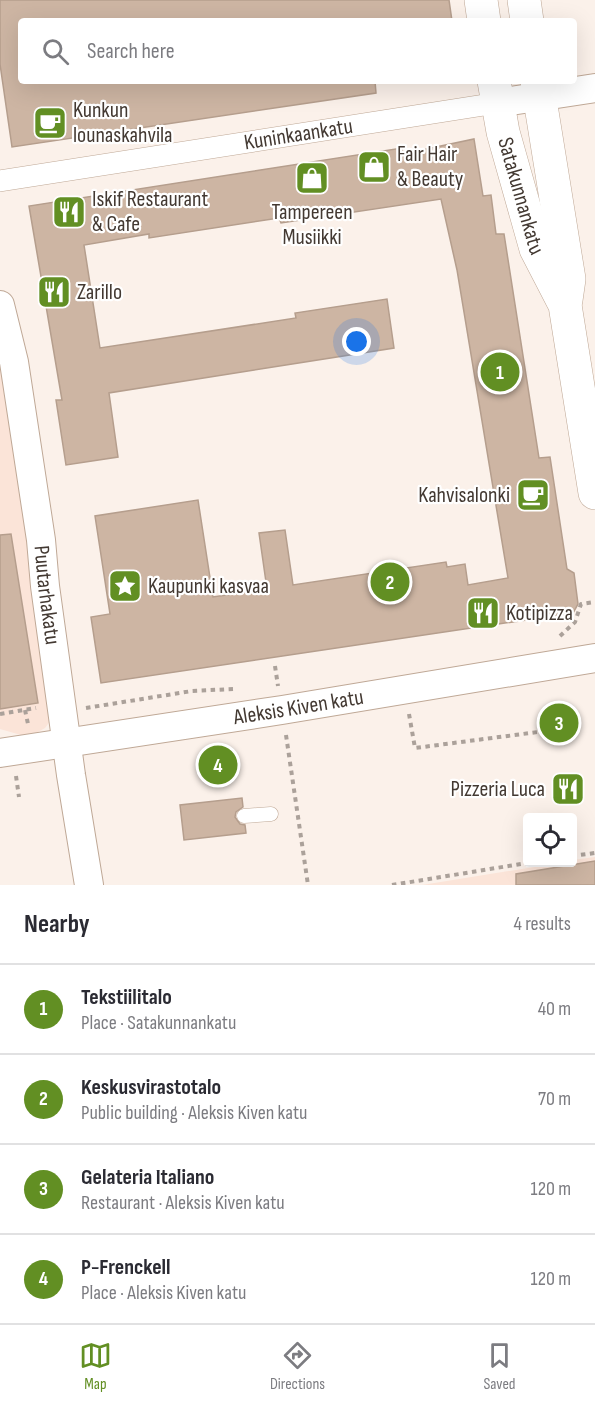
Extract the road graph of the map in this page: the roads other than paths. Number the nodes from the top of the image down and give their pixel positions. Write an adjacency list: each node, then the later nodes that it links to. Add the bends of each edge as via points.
1 (481, 0): 3 (main road)
2 (524, 0): 4 (main road)
3 (484, 18)
4 (527, 18)
5 (538, 88): 6 (street, Kuninkaankatu); 7 (street, Kuninkaankatu); 10 (main road, Satakunnankatu, via 569,279)
6 (595, 88)
7 (495, 92): 8 (street, Kuninkaankatu); 10 (main road, Satakunnankatu, via 536,249)
8 (0, 181)
9 (0, 305): 13 (street, Puutarhakatu, via 14,362)
10 (565, 305): 11 (main road, Satakunnankatu)
11 (595, 493)
12 (595, 658): 13 (street, Aleksis Kiven katu)
13 (67, 741): 14 (street, Aleksis Kiven katu); 17 (street, Puutarhakatu)
14 (8, 764)
15 (271, 814): 16 (lane)
16 (244, 816)
17 (89, 885)

